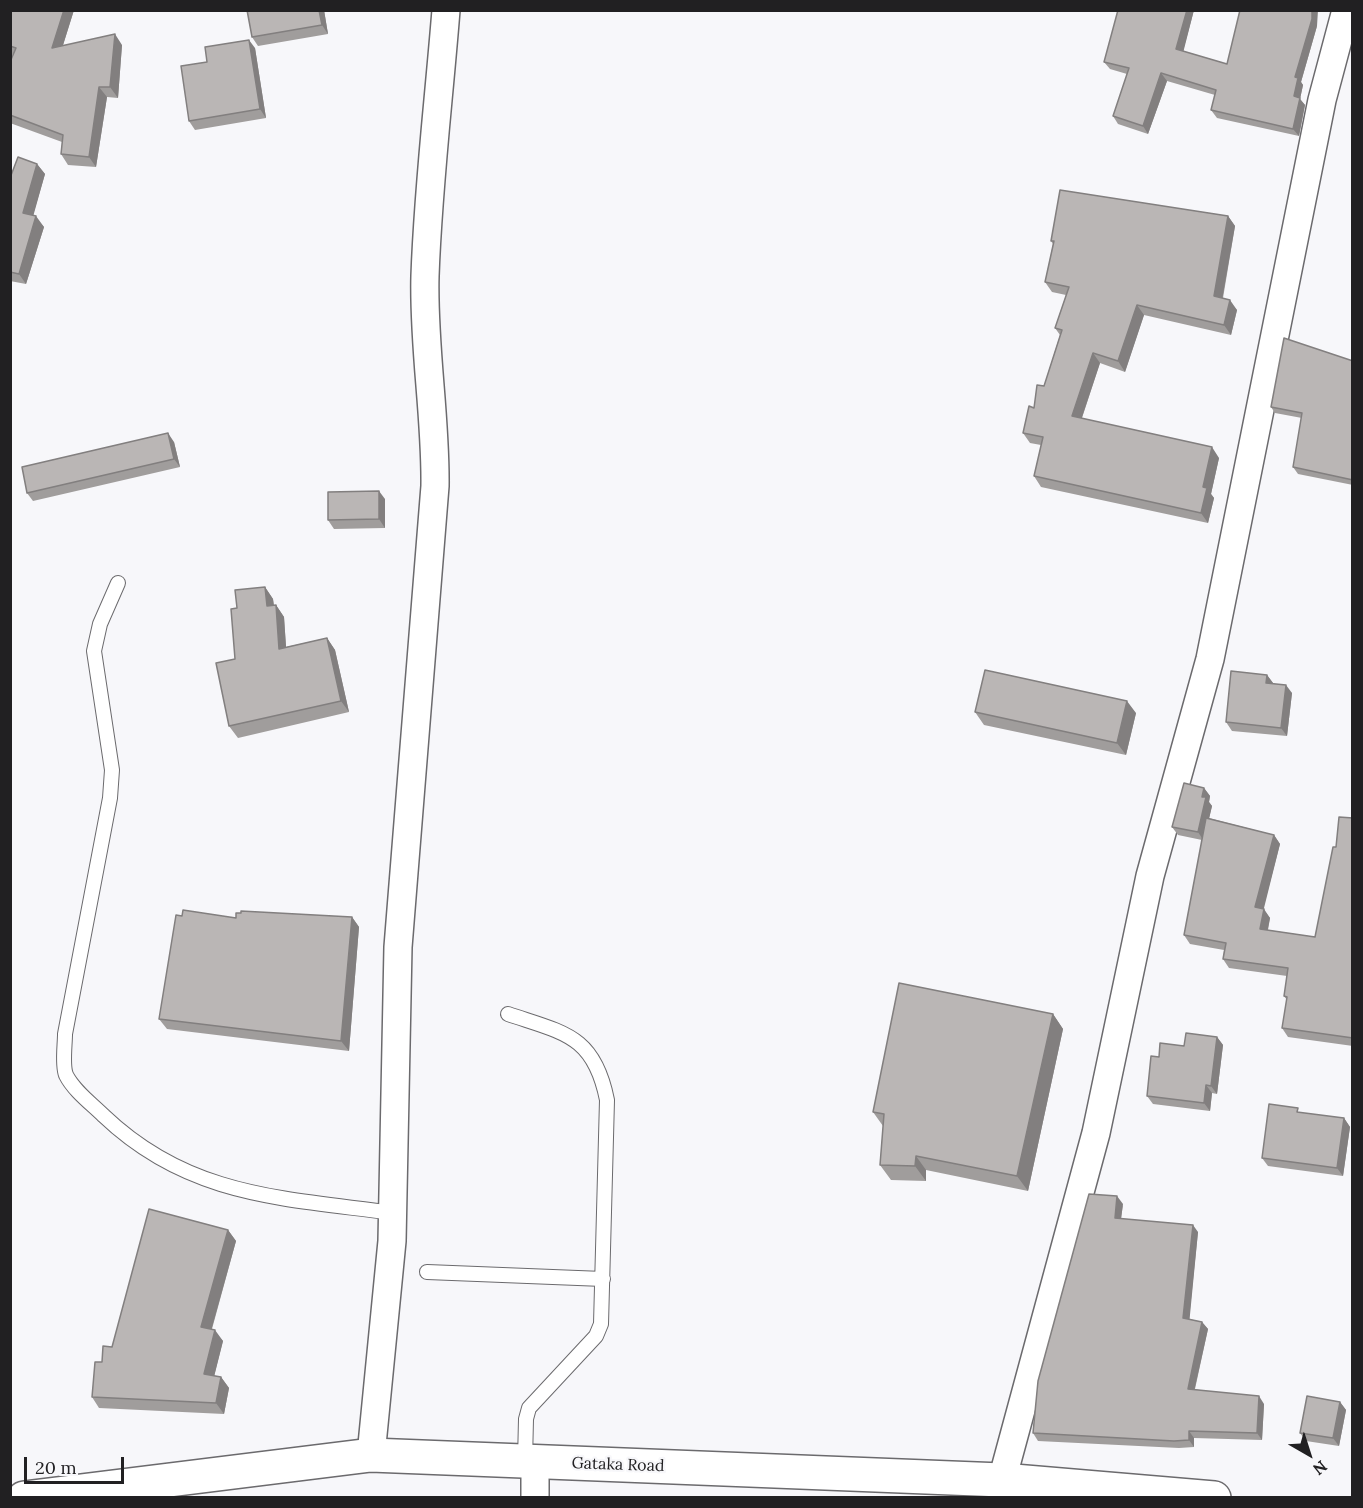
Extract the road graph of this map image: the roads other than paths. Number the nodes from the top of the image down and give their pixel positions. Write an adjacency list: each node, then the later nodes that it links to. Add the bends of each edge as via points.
1 (446, 10): 5 (street, via 425,277 435,486 399,947)
2 (1346, 10): 10 (street, via 1322,100 1210,659 1150,876 1096,1133)
3 (118, 583): 5 (lane, via 100,624 94,651 111,780 65,1034 66,1074 122,1133 182,1171 242,1192)
4 (508, 1014): 7 (lane, via 565,1033 582,1044 603,1080 607,1100)
5 (393, 1213): 8 (street)
6 (427, 1272): 7 (lane)
7 (603, 1279): 9 (lane, via 601,1324 596,1336 529,1408 526,1419)
8 (371, 1455): 9 (street, Gataka Road); 11 (street, Gataka Road)
9 (530, 1461): 10 (street, Gataka Road); 12 (street)
10 (1002, 1480): 13 (street, Gataka Road)
11 (24, 1497)
12 (535, 1497)
13 (1214, 1497)

